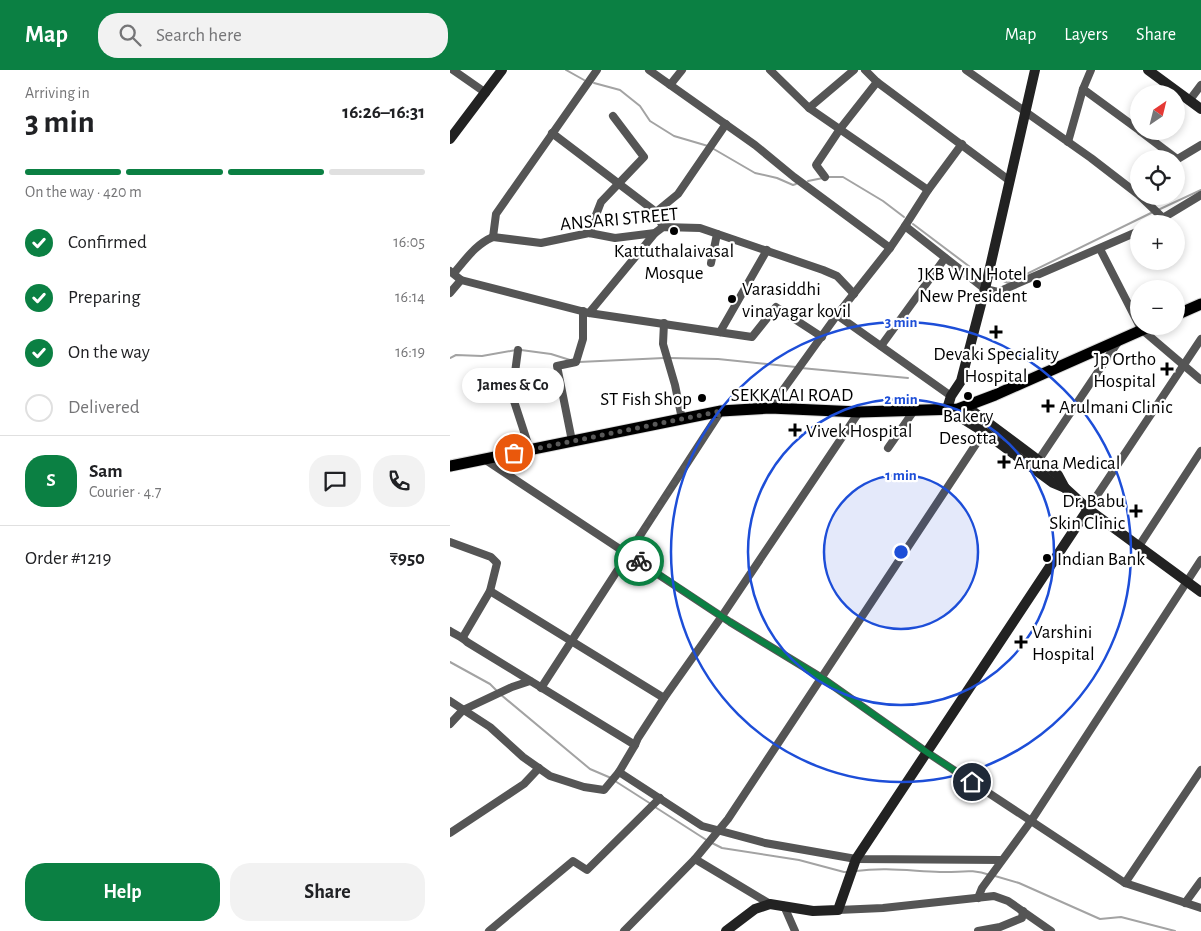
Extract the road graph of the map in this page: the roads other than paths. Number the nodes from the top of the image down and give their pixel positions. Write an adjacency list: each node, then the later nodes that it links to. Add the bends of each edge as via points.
1 (453, 70): 17 (street)
2 (502, 70): 17 (street)
3 (597, 70): 26 (street)
4 (649, 70): 14 (street)
5 (682, 70): 14 (street)
6 (770, 70): 19 (street)
7 (854, 70): 19 (street)
8 (865, 70): 13 (street)
9 (966, 70): 21 (street)
10 (1035, 70): 21 (street)
11 (1091, 70): 16 (street)
12 (1148, 70): 18 (street)
13 (877, 82): 25 (street); 30 (street)
14 (670, 85): 23 (street)
15 (1201, 85): 18 (street)
16 (1083, 88): 24 (street); 29 (street)
17 (486, 93): 27 (street)
18 (1190, 100): 20 (street)
19 (809, 108): 25 (street)
20 (1201, 109)
21 (1026, 113): 29 (street); 35 (street)
22 (613, 116): 36 (street, via 644,157)
23 (726, 124): 41 (street, via 678,194); 51 (street)
24 (1130, 124)
25 (840, 129): 34 (street, via 816,165); 38 (street)
26 (552, 133): 36 (street); 50 (street, via 496,214)
27 (450, 139)
28 (1151, 140): 32 (street)
29 (1068, 142): 37 (street)
30 (962, 144): 35 (street); 38 (street)
31 (1201, 145): 33 (street)
32 (1164, 150)
33 (1185, 155)
34 (825, 178)
35 (1010, 181): 58 (street)
36 (619, 184): 41 (street); 47 (street, via 601,202)
37 (1130, 186)
38 (928, 190): 44 (street)
39 (1201, 196): 43 (street)
40 (1151, 205): 42 (street)
41 (656, 212): 45 (street)
42 (1160, 215)
43 (1170, 215)
44 (905, 226): 51 (street); 54 (street)
45 (663, 227): 46 (street, ANSARI STREET); 48 (street, ANSARI STREET, via 700,228)
46 (655, 232): 47 (street, ANSARI STREET, via 615,238); 64 (street)
47 (588, 233): 50 (street, ANSARI STREET, via 541,243)
48 (717, 234): 53 (street, ANSARI STREET); 55 (street)
49 (1130, 235): 52 (street)
50 (493, 237): 56 (street, via 472,251)
51 (890, 248): 60 (street)
52 (1100, 249): 58 (street, via 998,292); 61 (street)
53 (767, 250): 60 (street, ANSARI STREET, via 837,276); 67 (street)
54 (945, 258): 58 (street); 73 (street)
55 (711, 263)
56 (452, 272): 57 (street)
57 (461, 280): 59 (street); 64 (street)
58 (985, 289): 77 (street, via 961,381)
59 (450, 292)
60 (854, 294): 65 (street)
61 (1130, 303)
62 (1201, 304): 63 (main road)
63 (1185, 311)
64 (586, 312): 66 (street); 86 (street, via 576,362 558,366)
65 (837, 315): 70 (street); 73 (street)
66 (664, 323): 67 (street); 84 (street, via 663,344)
67 (720, 332): 70 (street, via 752,337 776,307)
68 (1130, 334): 72 (main road, SEKKALAI ROAD)
69 (1151, 335): 75 (street)
70 (822, 337): 79 (street)
71 (1201, 339): 75 (street)
72 (1118, 340): 78 (main road, SEKKALAI ROAD); 91 (street)
73 (881, 346): 77 (street)
74 (518, 350): 88 (street, via 512,395)
75 (1184, 366): 76 (street); 94 (street)
76 (1201, 380)
77 (951, 396): 80 (street)
78 (967, 407): 80 (main road, SEKKALAI ROAD); 91 (street)
79 (770, 408): 81 (main road, SEKKALAI ROAD); 82 (main road, SEKKALAI ROAD)
80 (948, 409): 83 (main road, SEKKALAI ROAD); 85 (street)
81 (721, 411): 84 (main road, SEKKALAI ROAD); 97 (street)
82 (859, 412): 83 (main road, SEKKALAI ROAD); 102 (street)
83 (913, 412): 87 (street)
84 (682, 419): 86 (main road, SEKKALAI ROAD)
85 (984, 432): 93 (street, via 1053,484); 106 (street)
86 (572, 441): 88 (main road, SEKKALAI ROAD)
87 (888, 448)
88 (530, 450): 90 (main road, SEKKALAI ROAD)
89 (1201, 451): 96 (street)
90 (484, 459): 92 (main road, SEKKALAI ROAD); 97 (street)
91 (1038, 461): 93 (street, via 1058,476)
92 (450, 466)
93 (1065, 488): 94 (street)
94 (1088, 509): 96 (street); 114 (street)
95 (450, 542): 100 (street, via 491,557 497,563)
96 (1138, 546): 99 (street)
97 (628, 554): 102 (street); 105 (street)
98 (1201, 560): 99 (street)
99 (1186, 581): 101 (street); 119 (street)
100 (490, 591): 104 (street); 105 (street)
101 (1201, 592)
102 (722, 616): 106 (street); 109 (street)
103 (450, 631): 104 (street)
104 (463, 637): 107 (street)
105 (571, 642): 108 (street); 109 (street)
106 (822, 678): 114 (street); 120 (street)
107 (530, 681): 108 (street); 111 (street)
108 (541, 688): 113 (street)
109 (664, 698): 113 (street)
110 (450, 701): 111 (street)
111 (463, 710): 112 (street); 115 (street, via 490,727)
112 (450, 724)
113 (635, 745): 117 (street)
114 (928, 753): 119 (street); 123 (street)
115 (539, 768): 117 (street, via 550,776 604,790); 121 (street, via 524,784)
116 (1201, 770): 126 (street)
117 (618, 772): 118 (street)
118 (660, 798): 120 (street, via 702,826); 134 (street, via 587,870 573,861)
119 (1031, 821): 124 (street); 126 (street)
120 (718, 832): 122 (street); 123 (street)
121 (450, 833)
122 (695, 859): 129 (street); 135 (street)
123 (856, 859): 124 (street); 132 (street)
124 (1001, 860): 127 (street)
125 (1201, 881): 128 (street)
126 (1124, 883): 128 (street)
127 (978, 898): 132 (street); 133 (street, via 994,896)
128 (1186, 903): 131 (street)
129 (770, 904): 130 (street); 136 (street, via 755,909)
130 (784, 906): 132 (street, via 813,911); 137 (street)
131 (1201, 908)
132 (838, 910)
133 (1023, 911): 138 (street, via 1022,918); 139 (street)
134 (489, 931)
135 (624, 931)
136 (726, 931)
137 (794, 931)
138 (978, 931)
139 (1051, 931)

